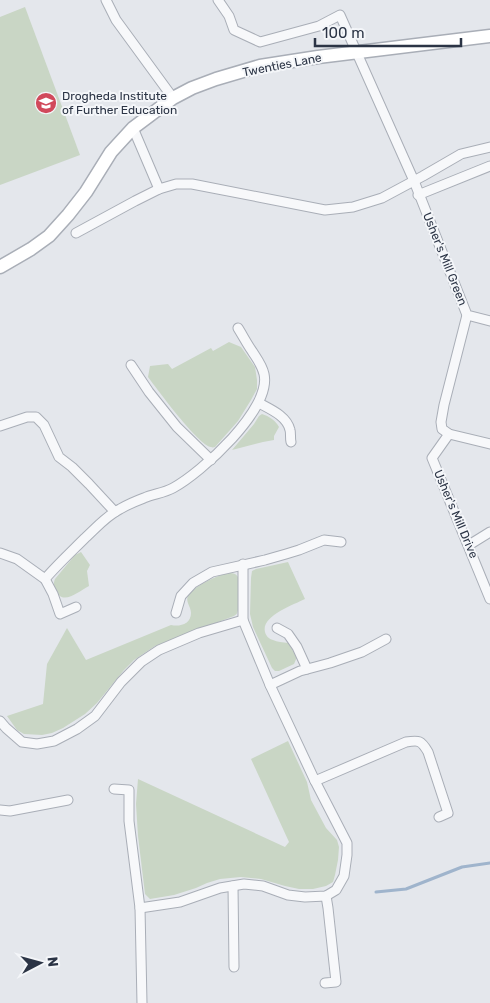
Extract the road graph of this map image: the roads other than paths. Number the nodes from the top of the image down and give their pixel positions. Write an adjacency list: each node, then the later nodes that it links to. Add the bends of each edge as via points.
1 (106, 0): 5 (street, via 116,20)
2 (218, 0): 4 (street, Usher's Mill Green, via 234,30 260,42 319,26 340,15)
3 (490, 36): 4 (street, Twenties Lane)
4 (356, 53): 5 (street, Twenties Lane, via 260,66 216,79); 9 (street, Usher's Mill Green)
5 (173, 98): 6 (street, Twenties Lane)
6 (134, 128): 10 (street); 13 (street, Twenties Lane, via 111,152 86,192 49,236)
7 (490, 146): 9 (street, via 461,154)
8 (490, 166): 11 (street)
9 (414, 181): 10 (street, via 382,198 353,207 325,210 192,184); 11 (street, Usher's Mill Green)
10 (158, 189): 12 (street)
11 (418, 195): 14 (street, Usher's Mill Green)
12 (76, 233)
13 (0, 267)
14 (468, 315): 15 (street, Usher's Mill Green); 20 (street, via 441,422 442,429)
15 (490, 321)
16 (238, 328): 18 (street, via 259,360 264,375 265,388)
17 (131, 365): 23 (street, via 177,428)
18 (259, 403): 21 (street, via 284,419 290,428); 23 (street, via 243,426)
19 (1, 429): 24 (street, via 10,422 36,417 44,425 59,457)
20 (449, 434): 22 (street); 27 (street, Usher's Mill Drive, via 432,458)
21 (291, 442)
22 (490, 444)
23 (211, 460): 24 (street, via 172,489 143,498)
24 (115, 512): 30 (street)
25 (490, 532): 27 (street)
26 (341, 542): 29 (street, via 324,540)
27 (469, 545): 31 (street, Usher's Mill Drive)
28 (0, 554): 30 (street, via 17,558)
29 (243, 564): 33 (street, via 212,572 193,583 181,596); 34 (street)
30 (44, 579): 32 (street, via 60,614)
31 (490, 598)
32 (76, 607)
33 (176, 613)
34 (243, 620): 38 (street); 39 (street, via 159,650 141,662 94,716 54,741 22,742)
35 (277, 628): 37 (street, via 288,634)
36 (386, 640): 37 (street, via 362,652)
37 (307, 669): 38 (street)
38 (270, 685): 40 (street)
39 (0, 721)
40 (315, 781): 44 (street, via 417,740 428,752 448,813); 46 (street, via 347,843 344,876 336,890)
41 (114, 789): 47 (street, via 129,790 129,821)
42 (68, 800): 43 (street)
43 (5, 810)
44 (439, 817)
45 (233, 886): 46 (street, via 263,886 305,897); 47 (street, via 180,902); 48 (street)
46 (326, 896): 49 (street, via 336,982)
47 (140, 908): 50 (street)
48 (234, 967)
49 (325, 983)
50 (142, 1003)

